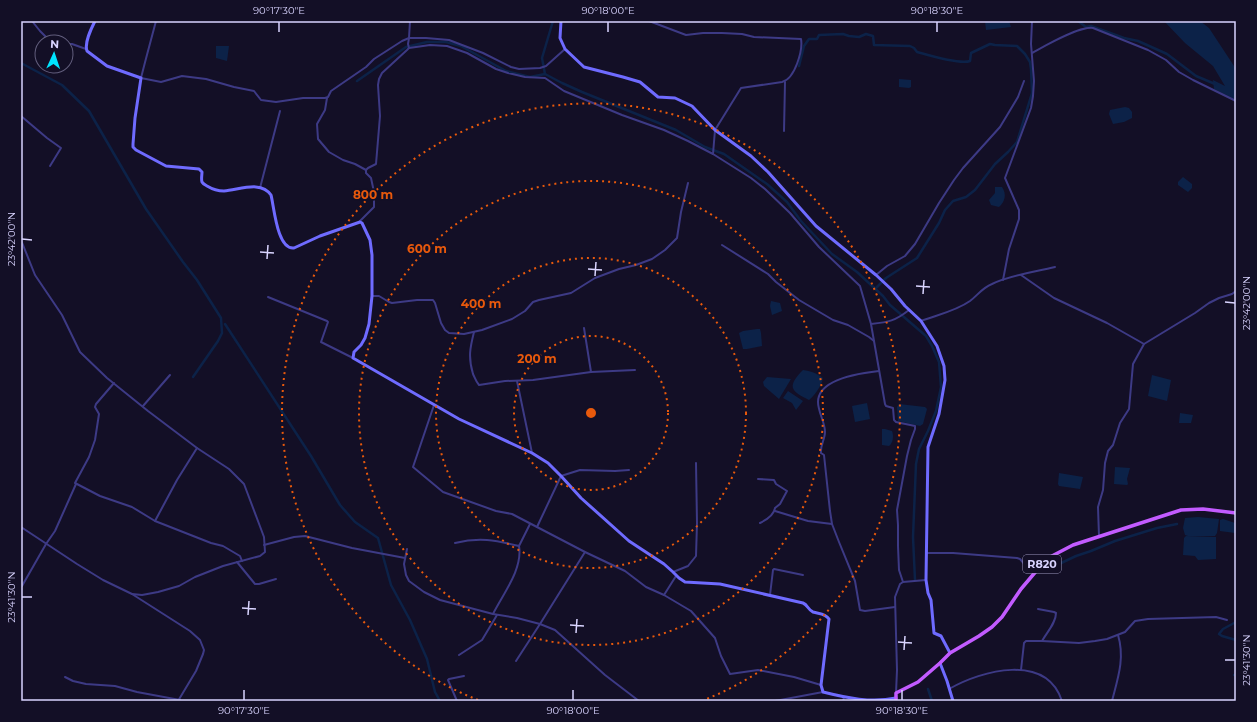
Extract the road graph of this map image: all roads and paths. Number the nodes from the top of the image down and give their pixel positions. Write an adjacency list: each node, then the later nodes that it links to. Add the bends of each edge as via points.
1 (32, 21): 8 (street)
2 (95, 21): 11 (main road)
3 (156, 21): 15 (street)
4 (410, 21): 9 (street)
5 (561, 21): 13 (main road, via 560,38)
6 (649, 21): 17 (street, via 686,35 722,33 801,39 802,46 795,69)
7 (1032, 21): 14 (street)
8 (43, 34)
9 (409, 38): 12 (street); 13 (street, via 449,40 519,69 546,66); 18 (street, via 374,59 331,91)
10 (74, 45): 11 (street)
11 (86, 48): 15 (main road, via 107,66)
12 (409, 48): 24 (street, via 447,46 508,73 545,78 564,91 671,133); 26 (street, via 382,73 379,79 380,116 376,164)
13 (565, 49): 22 (main road, via 584,67 640,82 658,97 675,98 692,106)
14 (1032, 52): 19 (street, via 1090,27 1148,50 1166,60 1179,72); 35 (street, via 1032,102 1006,178 1019,210 1019,219 1009,249)
15 (142, 78): 18 (street, via 161,82 182,76 206,78 254,91 258,98 266,101 285,102); 28 (main road, via 132,144 136,150 166,166 199,169 202,172 202,181 213,190)
16 (1024, 81): 34 (street, via 1018,98 1000,127 954,180 915,244 904,256 887,266)
17 (785, 82): 22 (street, via 741,88); 23 (street)
18 (328, 97): 26 (street, via 325,110 316,124 318,139 329,152)
19 (1236, 101)
20 (280, 111): 28 (street)
21 (21, 116): 25 (street, via 61,148)
22 (715, 130): 24 (street); 34 (main road, via 751,156 816,226)
23 (784, 131)
24 (713, 153): 41 (street, via 765,188 819,247 860,286)
25 (50, 166)
26 (366, 170): 29 (street, via 371,178 375,204)
27 (688, 183): 43 (street, via 677,238 652,259 618,268 571,293 533,302 512,319)
28 (260, 188): 29 (main road, via 268,190 272,195 279,233 290,249)
29 (360, 222): 37 (main road, via 370,240)
30 (21, 240): 52 (street, via 35,275 62,315 80,352)
31 (722, 245): 44 (street, via 768,274 799,300)
32 (1055, 267): 33 (street)
33 (1021, 275): 35 (street); 45 (street, via 1054,298)
34 (877, 276): 39 (main road)
35 (1003, 280): 40 (street, via 980,291 957,308)
36 (1236, 291): 45 (street, via 1219,298)
37 (372, 296): 43 (street, via 379,296 392,303 432,300 445,330 456,334); 46 (main road, via 365,338 354,352)
38 (268, 297): 46 (street, via 327,321 321,342)
39 (909, 310): 40 (main road); 41 (street, via 898,318)
40 (921, 321): 77 (main road, via 937,346 944,366 945,380 940,414 928,447)
41 (872, 324): 44 (street)
42 (584, 328): 49 (street)
43 (474, 332): 51 (street, via 469,355 477,384)
44 (874, 341): 48 (street)
45 (1144, 344): 70 (street, via 1133,364 1129,408 1120,423 1105,462 1103,490 1098,507)
46 (353, 358): 53 (main road)
47 (635, 370): 49 (street)
48 (879, 370): 67 (street, via 832,383 819,395 818,402 825,432 821,453 824,455); 87 (street, via 885,404 893,408 894,420 915,426 897,510 899,570)
49 (591, 372): 51 (street)
50 (170, 375): 54 (street)
51 (517, 381): 56 (street)
52 (114, 383): 54 (street); 61 (street, via 96,404 99,414 95,440 90,457)
53 (434, 405): 56 (main road, via 459,420); 66 (street, via 412,467 443,492 496,511 512,514)
54 (143, 406): 55 (street)
55 (197, 448): 64 (street); 73 (street, via 229,469 244,484 264,537)
56 (532, 453): 59 (main road)
57 (696, 463): 82 (street, via 696,556 688,566)
58 (629, 470): 59 (street, via 580,470)
59 (562, 476): 68 (street); 82 (main road, via 581,498 629,541)
60 (758, 479): 62 (street, via 774,480 787,491)
61 (76, 484): 64 (street, via 132,507); 72 (street, via 55,531)
62 (775, 512): 65 (street); 67 (street, via 808,521)
63 (1236, 513): 70 (main road, R820, via 1203,509 1181,510)
64 (155, 521): 79 (street, via 223,546 240,556)
65 (760, 523)
66 (530, 524): 68 (street); 74 (street)
67 (832, 524): 92 (street, via 855,581 860,610)
68 (537, 527): 76 (street)
69 (21, 528): 72 (street)
70 (1099, 536): 81 (main road, R820, via 1073,544 1050,557)
71 (455, 543): 74 (street, via 479,539)
72 (46, 544): 88 (street); 89 (street, via 103,580)
73 (264, 545): 78 (street, via 305,536); 79 (street, via 265,552 260,556)
74 (518, 546): 94 (street, via 518,564)
75 (407, 549): 78 (street)
76 (585, 552): 90 (street, via 626,571 646,587); 97 (street)
77 (927, 553): 81 (street, via 1017,558 1026,566); 86 (main road)
78 (405, 558): 94 (street, via 404,564 409,581 424,592 440,600)
79 (242, 561): 80 (street)
80 (237, 562): 85 (street, via 256,584); 89 (street, via 195,577 179,586 142,595)
81 (1037, 569): 100 (main road, R820, via 1002,617 979,636)
82 (674, 572): 83 (main road)
83 (676, 576): 90 (street); 91 (main road, via 685,582 720,584)
84 (803, 576): 91 (street, via 774,569)
85 (276, 579)
86 (926, 580): 87 (street); 100 (main road, via 934,633 941,636)
87 (903, 582): 92 (street, via 895,598)
88 (22, 586)
89 (132, 594): 113 (street, via 190,631 203,646 203,654 196,671)
90 (664, 595): 107 (street, via 691,611 715,638 730,674 758,670)
91 (770, 595): 107 (main road, via 807,604 812,611 829,619)
92 (895, 606): 110 (street)
93 (1038, 609): 99 (street, via 1056,613 1051,628)
94 (493, 614): 95 (street)
95 (497, 615): 97 (street); 101 (street, via 482,640)
96 (1227, 620): 98 (street, via 1216,617 1142,619 1135,621 1125,632)
97 (540, 624): 102 (street); 115 (street, via 555,630 605,675)
98 (1118, 635): 99 (street, via 1079,643); 119 (street, via 1122,656)
99 (1042, 640): 104 (street, via 1024,643)
100 (950, 653): 103 (main road, R820)
101 (459, 655)
102 (516, 661)
103 (940, 663): 108 (main road); 110 (main road, R820, via 918,682)
104 (1021, 670): 108 (street, via 1000,671 977,677); 118 (street, via 1045,677 1054,685)
105 (464, 676): 114 (street, via 448,679)
106 (65, 677): 113 (street, via 86,684 115,686)
107 (821, 685): 109 (main road)
108 (949, 689): 117 (main road)
109 (823, 692): 111 (main road); 116 (street)
110 (896, 692): 112 (main road)
111 (844, 699): 112 (main road)
112 (896, 699)
113 (179, 700)
114 (457, 701)
115 (639, 701)
116 (776, 701)
117 (953, 701)
118 (1062, 701)
119 (1112, 701)

